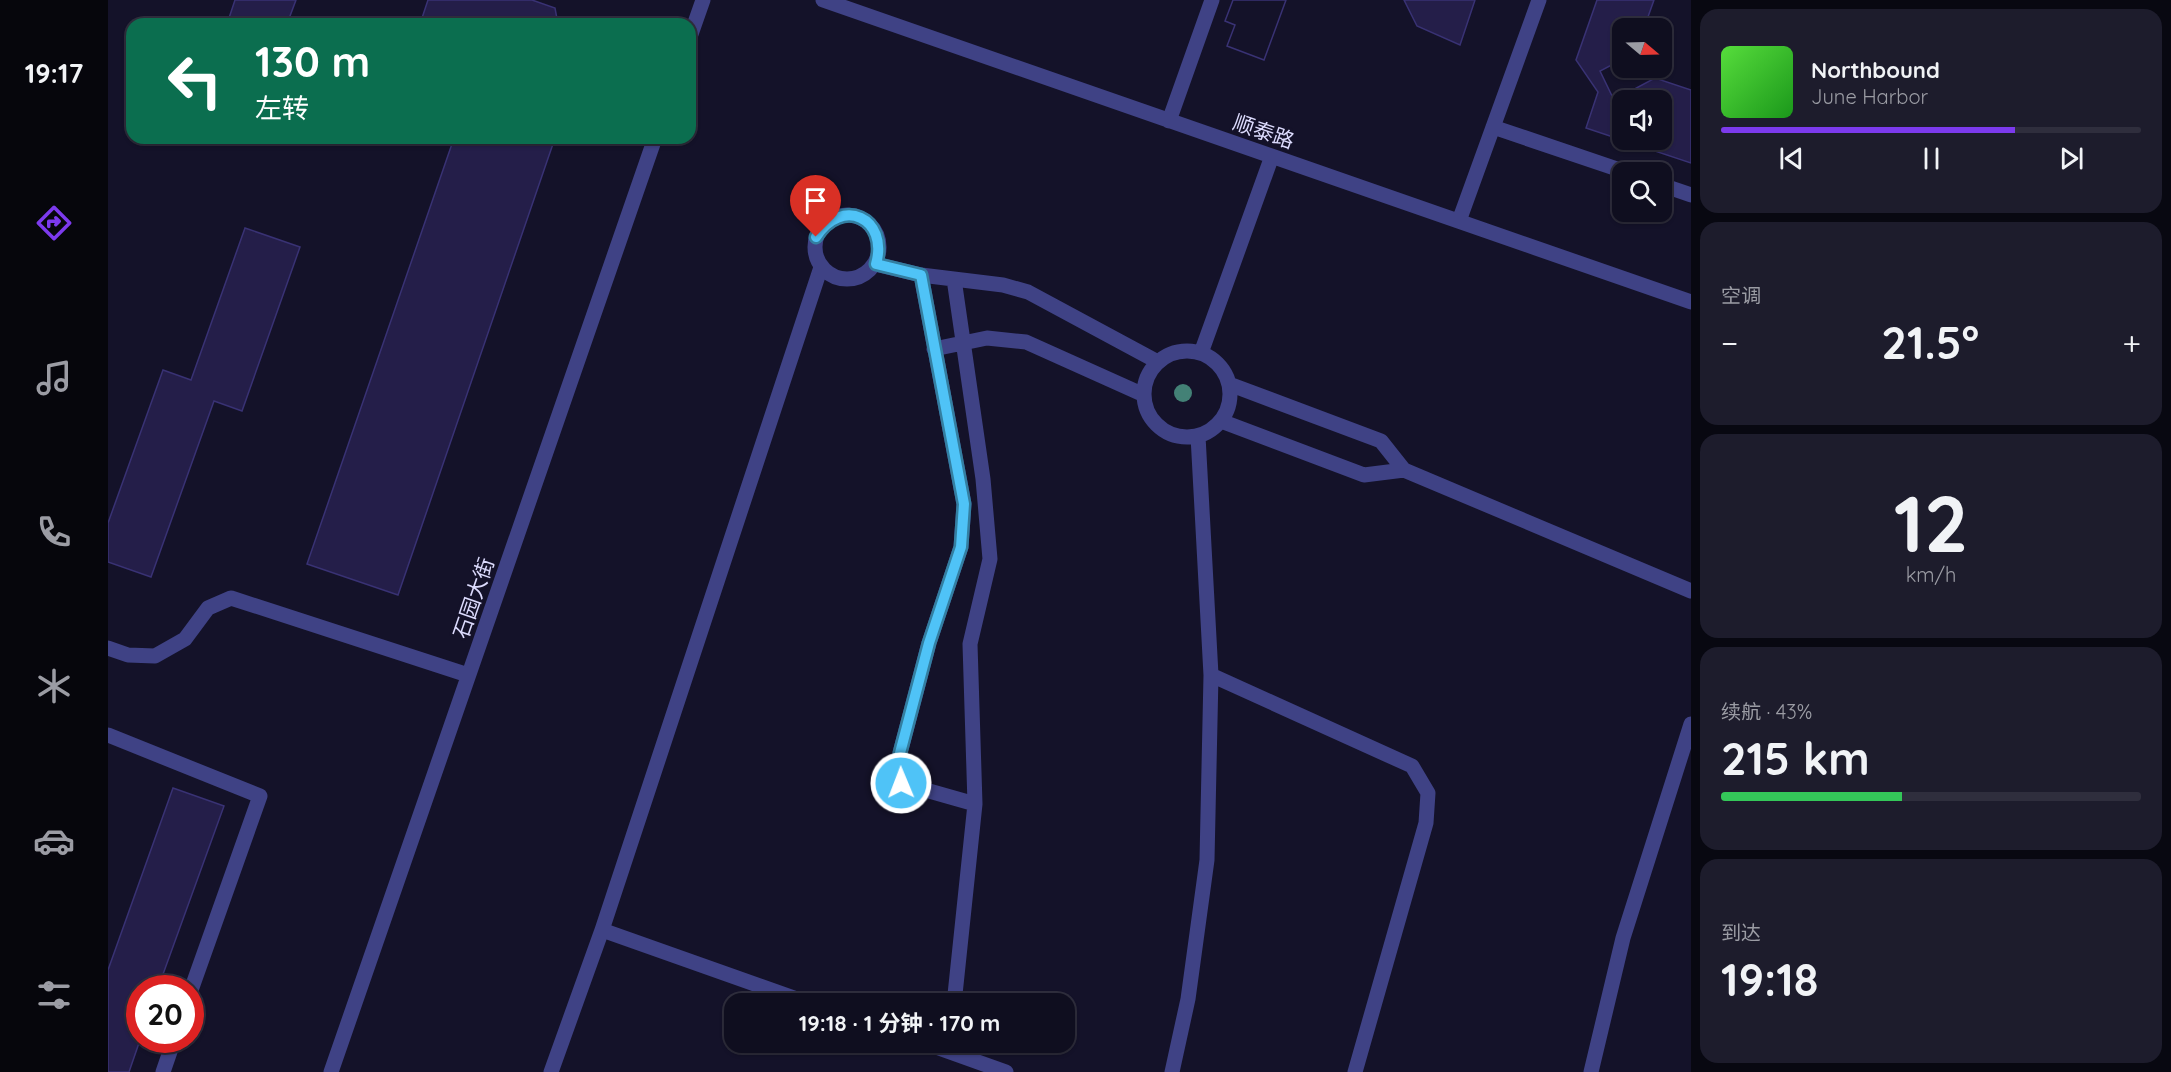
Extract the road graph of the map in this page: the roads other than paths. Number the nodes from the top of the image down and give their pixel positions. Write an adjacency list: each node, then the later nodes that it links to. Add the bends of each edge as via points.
1 (703, 0): 5 (street)
2 (823, 0): 6 (street, 顺泰路)
3 (1212, 0): 6 (street)
4 (1539, 0): 7 (street)
5 (696, 20)
6 (1169, 121): 9 (street, 顺泰路)
7 (1493, 127): 10 (street); 13 (street)
8 (653, 144): 30 (street, 石园大街)
9 (1272, 156): 13 (street, 顺泰路); 21 (street)
10 (1612, 167)
11 (1672, 188): 12 (street)
12 (1691, 195)
13 (1459, 221): 18 (street, 顺泰路)
14 (876, 264): 15 (street, via 855,279 830,275); 15 (street, via 880,249 877,234 867,221 853,215 838,216 825,224 816,237 815,252); 16 (street)
15 (821, 267): 35 (street)
16 (921, 275): 17 (street); 20 (street)
17 (954, 279): 19 (street); 22 (street, via 1028,292)
18 (1691, 302)
19 (963, 343): 20 (street); 24 (street, via 987,338 1026,342); 34 (street, via 990,559 970,644)
20 (934, 349): 34 (street, via 964,504 961,547 929,643 900,753 901,783)
21 (1201, 353): 22 (street, via 1171,354); 23 (street, via 1214,360)
22 (1158, 362): 24 (street, via 1145,383)
23 (1229, 384): 25 (street, via 1230,397); 27 (street, via 1381,441)
24 (1144, 395): 26 (street, via 1147,411 1168,433)
25 (1221, 421): 26 (street); 27 (street, via 1364,475)
26 (1198, 436): 31 (street)
27 (1404, 470): 28 (street)
28 (1691, 591)
29 (108, 648): 30 (street, via 128,655 155,656 185,639 208,608 231,598)
30 (468, 675): 42 (street, 石园大街)
31 (1211, 675): 45 (street, via 1207,860 1188,999); 46 (street, via 1412,766 1428,793 1426,823)
32 (1691, 724): 47 (street, via 1623,938)
33 (108, 735): 36 (street, via 260,796)
34 (975, 804): 38 (street)
35 (602, 930): 37 (street); 43 (street)
36 (196, 975)
37 (780, 993)
38 (955, 993)
39 (170, 1053): 41 (street)
40 (963, 1053): 44 (street)
41 (163, 1072)
42 (330, 1072)
43 (551, 1072)
44 (1006, 1072)
45 (1173, 1072)
46 (1355, 1072)
47 (1592, 1072)

